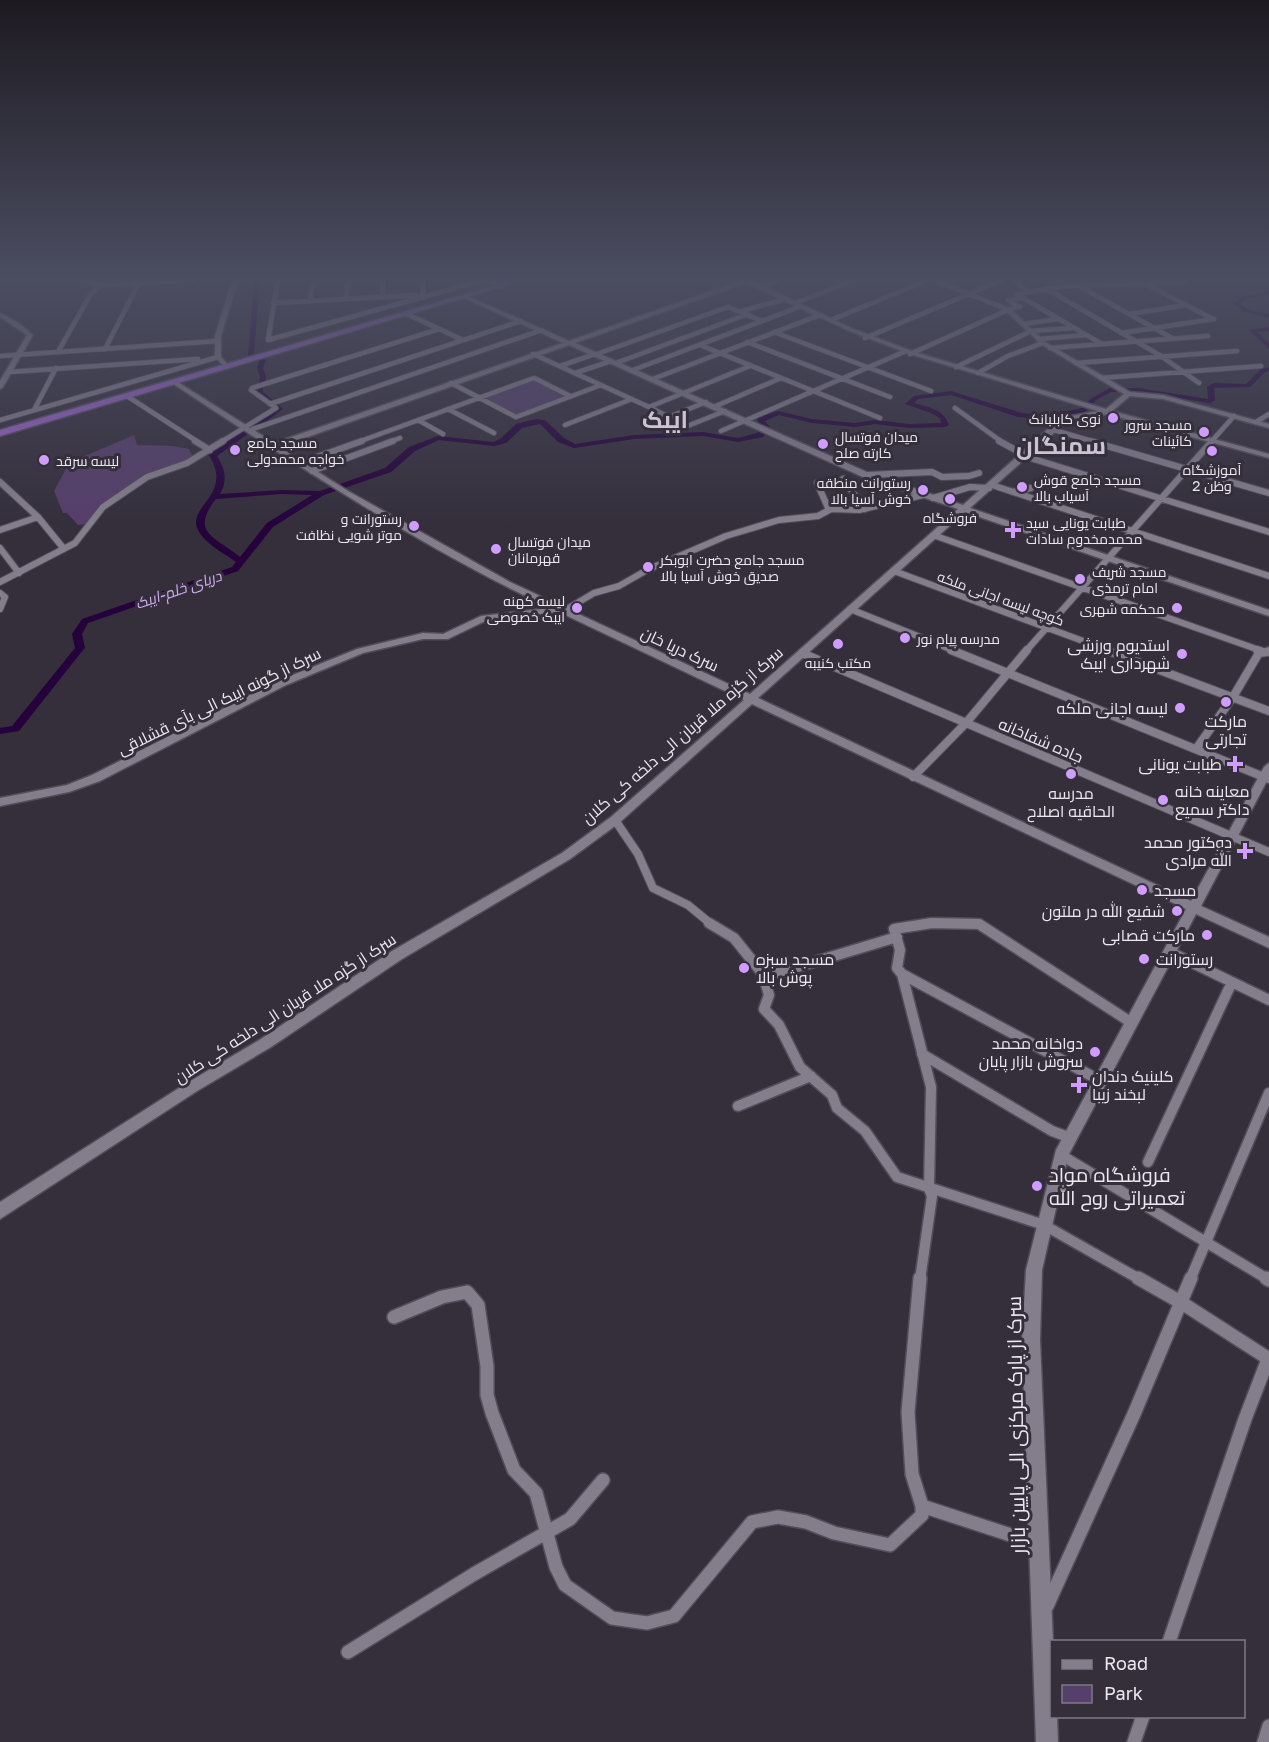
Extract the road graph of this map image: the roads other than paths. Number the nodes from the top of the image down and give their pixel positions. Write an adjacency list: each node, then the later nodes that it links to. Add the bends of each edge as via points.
1 (16, 361): 35 (street)
2 (154, 361): 33 (street)
3 (202, 361): 64 (street)
4 (221, 361): 30 (street)
5 (246, 361): 30 (highway)
6 (337, 361): 59 (street, via 252,388)
7 (399, 361): 59 (street)
8 (450, 361): 76 (street)
9 (512, 361): 44 (street)
10 (549, 361): 27 (street)
11 (574, 361): 27 (street)
12 (656, 361): 34 (street)
13 (698, 361): 42 (street)
14 (739, 361): 28 (street)
15 (796, 361): 40 (street)
16 (851, 361): 31 (street)
17 (883, 361): 31 (street)
18 (936, 361): 32 (street)
19 (936, 361): 57 (street)
20 (968, 361): 32 (street)
21 (999, 361): 38 (street)
22 (1073, 361): 26 (street)
23 (1100, 361): 26 (street)
24 (1168, 361): 36 (street)
25 (614, 362): 34 (street); 37 (street)
26 (1076, 363): 41 (street)
27 (560, 366): 37 (street)
28 (750, 366): 39 (street); 50 (street)
29 (1261, 366): 36 (street)
30 (227, 367): 43 (highway)
31 (866, 367): 40 (street); 49 (street)
32 (956, 367): 38 (street)
33 (56, 368): 35 (street); 64 (street)
34 (633, 370): 42 (street)
35 (9, 372): 47 (street)
36 (1185, 372): 41 (street); 45 (street)
37 (575, 373): 46 (street)
38 (978, 373): 57 (street)
39 (781, 378): 48 (street); 60 (street)
40 (839, 378): 48 (street); 54 (street)
41 (1101, 378): 51 (street)
42 (652, 379): 50 (street)
43 (174, 382): 52 (highway); 76 (street, سرک دریا خان)
44 (451, 383): 55 (street); 85 (street)
45 (1199, 383)
46 (601, 385): 53 (street); 56 (street)
47 (0, 387)
48 (810, 390): 69 (street); 72 (street)
49 (932, 391)
50 (684, 393): 58 (street); 61 (street)
51 (1126, 393): 66 (street); 68 (street, via 1163,397)
52 (127, 396): 79 (highway); 86 (street)
53 (570, 396): 55 (street, via 534,378); 55 (street, via 516,417)
54 (890, 397)
55 (479, 398): 63 (street)
56 (632, 399): 61 (street); 74 (street)
57 (1062, 399): 66 (street)
58 (706, 402): 60 (street); 61 (street, via 669,417)
59 (270, 404): 76 (street, via 276,408)
60 (716, 406): 65 (street)
61 (649, 407)
62 (955, 408): 87 (street)
63 (448, 409): 71 (street); 80 (street)
64 (34, 410): 70 (street)
65 (725, 411): 72 (street); 81 (street)
66 (1107, 412): 77 (street, سرک از گزه ملا قربان الی دلخه کی کلان, via 1066,419); 84 (street)
67 (1269, 414): 73 (street)
68 (1234, 416): 73 (street); 84 (street)
69 (880, 418)
70 (0, 420)
71 (418, 420): 82 (street); 89 (street)
72 (746, 421): 78 (street); 93 (street)
73 (1256, 422): 75 (street)
74 (565, 425)
75 (1269, 426)
76 (247, 430): 85 (street, سرک دریا خان); 86 (street)
77 (1054, 430): 87 (street, سرک از گزه ملا قربان الی دلخه کی کلان); 90 (street)
78 (721, 431)
79 (0, 433)
80 (494, 433)
81 (670, 433)
82 (442, 434)
83 (400, 438): 91 (street)
84 (1212, 442): 88 (street); 90 (street)
85 (273, 446): 89 (street, سرک دریا خان)
86 (210, 450): 113 (street, via 147,477 118,496 103,507 81,539)
87 (1024, 456): 97 (street, سرک از گزه ملا قربان الی دلخه کی کلان); 103 (street)
88 (1269, 458)
89 (300, 463): 91 (street, سرک دریا خان)
90 (1186, 469): 100 (street); 103 (street)
91 (312, 471): 123 (street, سرک دریا خان)
92 (979, 474): 93 (street)
93 (866, 475): 101 (street)
94 (843, 478): 104 (street)
95 (0, 482): 107 (street)
96 (817, 483): 106 (street)
97 (990, 487): 99 (street); 102 (street, via 970,487); 105 (street, سرک از گزه ملا قربان الی دلخه کی کلان)
98 (1032, 488): 99 (street)
99 (1012, 492): 109 (street)
100 (1269, 493)
101 (923, 495): 102 (street); 104 (street)
102 (933, 498): 105 (street)
103 (1161, 499): 109 (street); 110 (street)
104 (865, 509): 106 (street)
105 (963, 509): 111 (street, سرک از گزه ملا قربان الی دلخه کی کلان); 114 (street)
106 (829, 510): 123 (street, via 823,515 778,520 706,543)
107 (38, 518): 108 (street); 113 (street)
108 (0, 530)
109 (1133, 531): 114 (street); 117 (street)
110 (1269, 532)
111 (936, 536): 115 (street, سرک از گزه ملا قربان الی دلخه کی کلان); 119 (street)
112 (0, 548): 116 (street)
113 (64, 549): 116 (street)
114 (1110, 558): 119 (street); 124 (street)
115 (894, 571): 122 (street, سرک از گزه ملا قربان الی دلخه کی کلان); 125 (street, کوچه لیسه اجانی ملکه)
116 (19, 573): 118 (street)
117 (1269, 576)
118 (0, 582)
119 (1083, 588): 125 (street); 126 (street)
120 (0, 593): 121 (street, via 6,597)
121 (0, 609)
122 (850, 609): 127 (street, سرک از گزه ملا قربان الی دلخه کی کلان); 128 (street)
123 (559, 611): 130 (street, سرک دریا خان); 136 (street, سرک از گونه ایبک الی بآی قشلاقی, via 481,619 445,637 423,636 360,651 282,683 96,778 69,788)
124 (1269, 613)
125 (1046, 627): 128 (street); 129 (street, کوچه لیسه اجانی ملکه)
126 (1267, 652): 129 (street, via 1259,653)
127 (802, 653): 130 (street, سرک از گزه ملا قربان الی دلخه کی کلان); 132 (street, جاده شفاخانه)
128 (1009, 672): 132 (street); 133 (street)
129 (1233, 697): 131 (street, کوچه لیسه اجانی ملکه); 133 (street)
130 (751, 699): 135 (street, سرک دریا خان); 137 (street, سرک از گزه ملا قربان الی دلخه کی کلان)
131 (1269, 711)
132 (966, 723): 135 (street); 138 (street, جاده شفاخانه)
133 (1196, 749): 134 (street)
134 (1267, 774): 138 (street, سرک از پارک مرکزی الی پایین بازار)
135 (914, 777): 140 (street, سرک دریا خان)
136 (0, 802)
137 (615, 820): 145 (street, via 638,854 653,888 688,905 734,938); 158 (street, سرک از گزه ملا قربان الی دلخه کی کلان, via 566,856 397,955)
138 (1232, 836): 139 (street, جاده شفاخانه); 140 (street, سرک از پارک مرکزی الی پایین بازار)
139 (1269, 852)
140 (1193, 907): 142 (street, سرک دریا خان); 143 (street, سرک از پارک مرکزی الی پایین بازار)
141 (897, 937): 144 (street, via 897,968); 145 (street); 148 (street, via 894,929 932,923 979,924)
142 (1269, 943)
143 (1170, 952): 146 (street); 148 (street, سرک از پارک مرکزی الی پایین بازار)
144 (902, 974): 149 (street); 151 (street)
145 (764, 977): 150 (street, via 769,995 764,1009 779,1025 800,1067)
146 (1232, 982): 147 (street); 156 (street)
147 (1269, 1000)
148 (1132, 1023): 151 (street, سرک از پارک مرکزی الی پایین بازار)
149 (922, 1054): 154 (street, via 1052,1131); 157 (street, via 931,1086)
150 (811, 1076): 153 (street); 157 (street, via 832,1095 837,1108 865,1131 897,1177)
151 (1101, 1082): 154 (street, سرک از پارک مرکزی الی پایین بازار)
152 (1269, 1092): 160 (street)
153 (738, 1106)
154 (1071, 1138): 155 (street, سرک از پارک مرکزی الی پایین بازار)
155 (1061, 1155): 159 (street, سرک از پارک مرکزی الی پایین بازار); 160 (street)
156 (1148, 1162)
157 (929, 1189): 159 (street); 166 (street, via 932,1196 917,1303 908,1412 912,1474)
158 (0, 1211)
159 (1044, 1225): 162 (street); 168 (street, سرک از پارک مرکزی الی پایین بازار, via 1034,1270 1031,1340)
160 (1208, 1243): 161 (street); 162 (street)
161 (1269, 1280)
162 (1182, 1303): 164 (street); 169 (street)
163 (394, 1317): 167 (street, via 442,1297 467,1292 478,1305 492,1413 514,1470 536,1493)
164 (1268, 1359): 170 (street)
165 (603, 1480): 167 (street, via 570,1519)
166 (922, 1506): 167 (street, via 922,1515 890,1545 778,1517 752,1522 674,1616 647,1623 612,1618 566,1585); 168 (street)
167 (547, 1534): 171 (street, via 493,1562)
168 (1038, 1544): 169 (street, سرک از پارک مرکزی الی پایین بازار)
169 (1041, 1618): 174 (street, سرک از پارک مرکزی الی پایین بازار)
170 (1169, 1640)
171 (348, 1652)
172 (1142, 1718): 175 (street)
173 (1269, 1726): 176 (street)
174 (1047, 1742)
175 (1134, 1742)
176 (1264, 1742)

